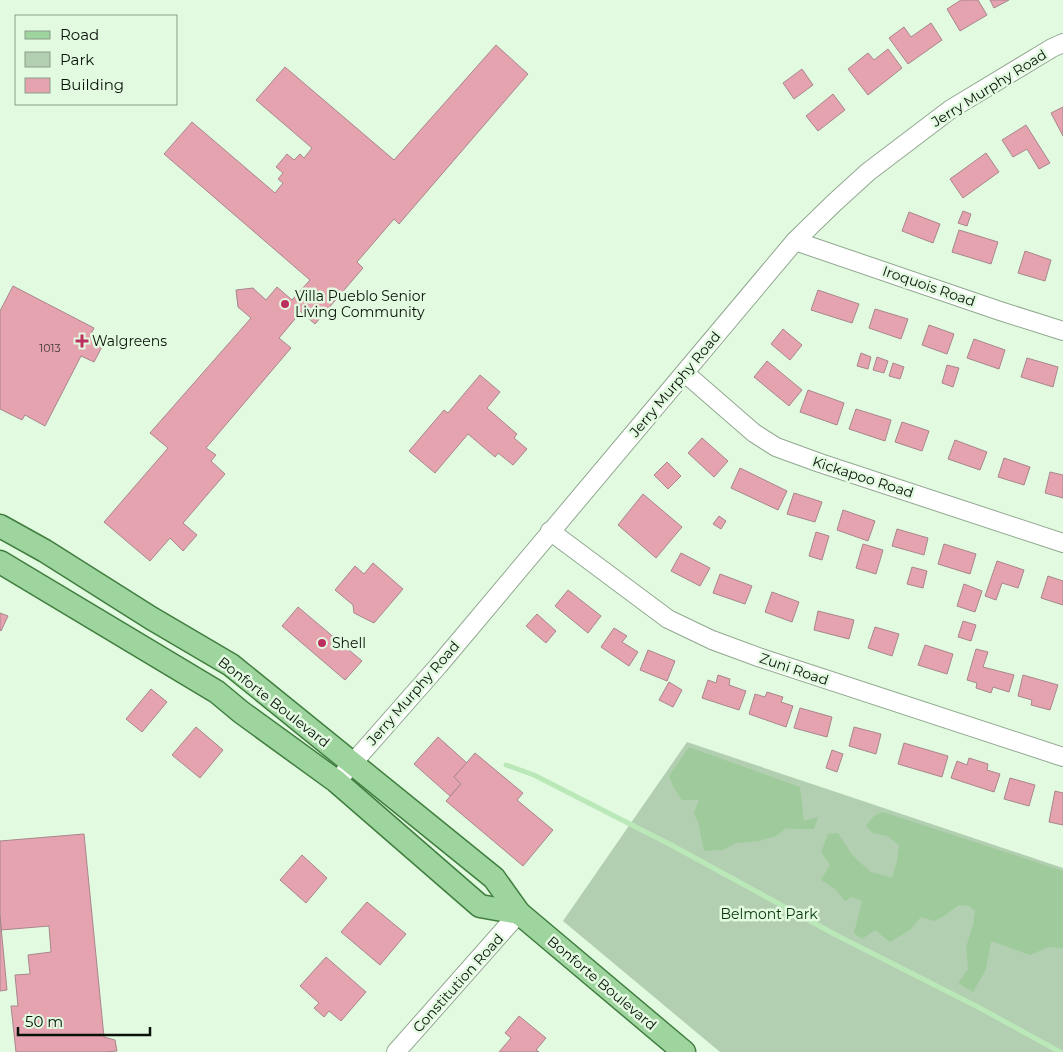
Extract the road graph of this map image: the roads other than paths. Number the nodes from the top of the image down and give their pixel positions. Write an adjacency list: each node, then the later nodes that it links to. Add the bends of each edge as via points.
1 (1063, 43): 2 (street, Jerry Murphy Road, via 951,109 868,172)
2 (796, 241): 3 (street, Iroquois Road); 4 (street, Jerry Murphy Road)
3 (1063, 330)
4 (684, 373): 6 (street, Jerry Murphy Road); 7 (street, Kickapoo Road, via 754,433 776,447)
5 (0, 526): 10 (main road, Bonforte Boulevard, via 231,665)
6 (550, 531): 9 (street, Zuni Road, via 668,619 712,640); 10 (street, Jerry Murphy Road)
7 (1063, 543)
8 (0, 562): 11 (main road, Bonforte Boulevard, via 217,692)
9 (1063, 757)
10 (352, 764): 11 (street, Jerry Murphy Road); 12 (main road, Bonforte Boulevard, via 494,878)
11 (336, 781): 12 (main road, Bonforte Boulevard, via 480,906)
12 (520, 913): 13 (street, Constitution Road); 14 (main road, Bonforte Boulevard)
13 (396, 1052)
14 (684, 1052)

